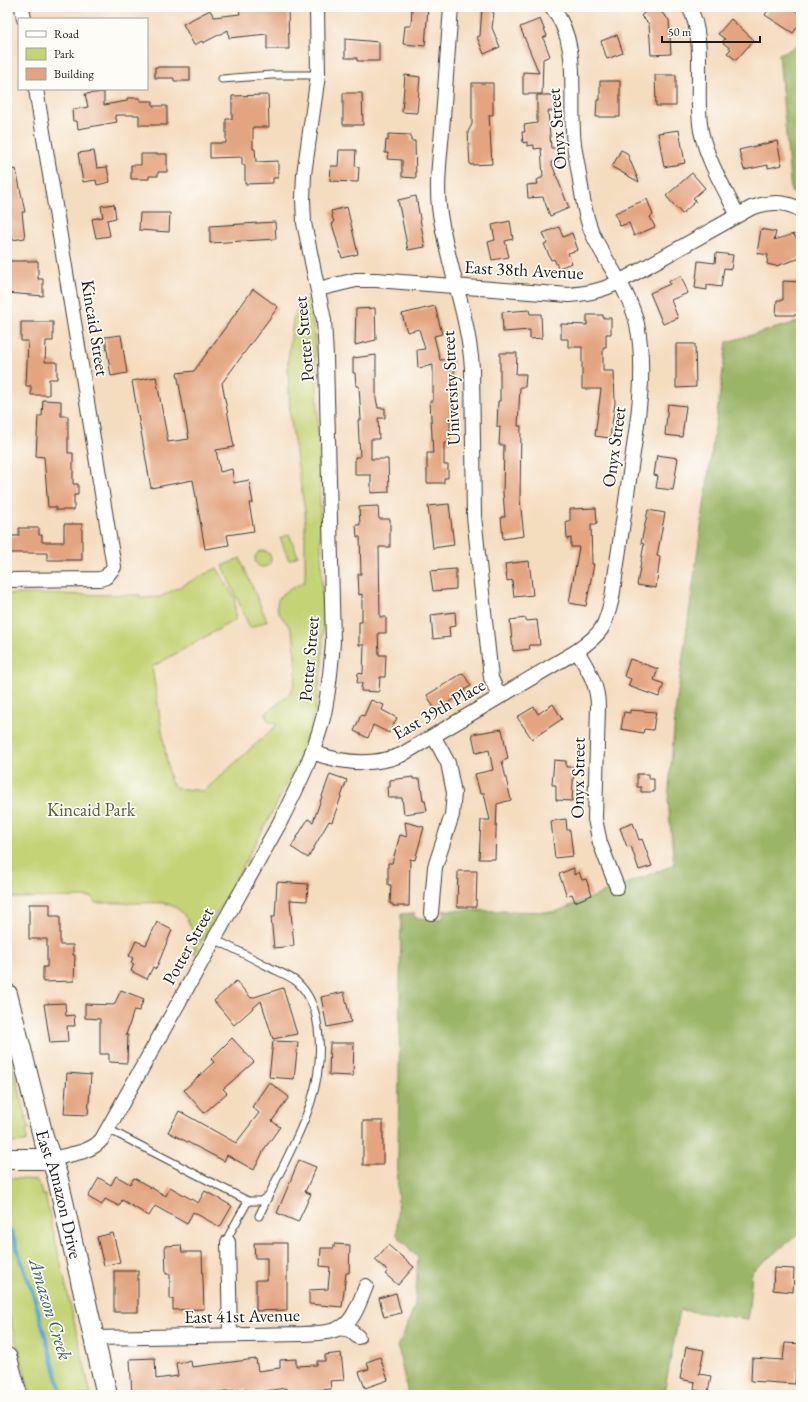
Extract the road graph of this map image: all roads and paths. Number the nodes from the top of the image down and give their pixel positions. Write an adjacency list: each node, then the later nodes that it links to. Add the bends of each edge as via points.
1 (22, 7): 6 (street)
2 (317, 7): 7 (street, Potter Street)
3 (451, 7): 13 (street, University Street, via 438,205 442,231)
4 (552, 7): 12 (street, Onyx Street, via 567,34 572,56 573,132 587,217 594,238)
5 (689, 7): 11 (street, via 696,25 698,111 701,131 709,155)
6 (24, 18)
7 (318, 75): 8 (lane); 14 (street, Potter Street, via 304,174 303,199 304,223)
8 (222, 78)
9 (36, 90): 15 (street, Kincaid Street, via 114,560 111,572 100,579)
10 (801, 210): 11 (street, East 38th Avenue, via 789,204 770,203)
11 (737, 214): 12 (street, East 38th Avenue)
12 (619, 282): 13 (street, East 38th Avenue, via 602,291 569,295); 16 (street, Onyx Street, via 631,305 640,345 638,421 608,616 600,632)
13 (457, 286): 14 (street, East 38th Avenue, via 356,280); 17 (street, University Street, via 470,343 474,516 491,678)
14 (318, 289): 19 (street, Potter Street, via 324,320 326,364 333,642 330,680)
15 (7, 580)
16 (577, 651): 17 (street, East 39th Place); 20 (street, Onyx Street, via 597,689 595,819 600,843)
17 (499, 696): 18 (street, East 39th Place)
18 (434, 737): 19 (street, East 39th Place, via 401,755 374,762 341,761); 21 (street, via 448,763 454,793 452,815 435,867)
19 (312, 752): 22 (street, Potter Street, via 279,824)
20 (617, 887)
21 (431, 913)
22 (214, 939): 24 (street, Potter Street); 27 (lane, via 296,981 308,995 317,1022 320,1056 314,1095 300,1133)
23 (7, 994): 26 (street, East Amazon Drive, via 44,1140)
24 (108, 1129): 26 (street, Potter Street, via 93,1147); 28 (lane)
25 (7, 1158): 26 (street)
26 (52, 1159): 35 (street, East Amazon Drive)
27 (269, 1195): 28 (lane, via 261,1201); 29 (lane)
28 (248, 1201): 30 (lane, via 229,1234)
29 (258, 1216)
30 (228, 1242): 33 (street)
31 (366, 1286): 32 (street, East 41st Avenue, via 352,1319)
32 (339, 1328): 33 (street, East 41st Avenue, via 315,1333); 34 (street, via 350,1330)
33 (230, 1335): 35 (street, East 41st Avenue)
34 (358, 1337)
35 (94, 1338): 38 (street, East Amazon Drive)
36 (7, 1358): 37 (street)
37 (13, 1389)
38 (107, 1395)

